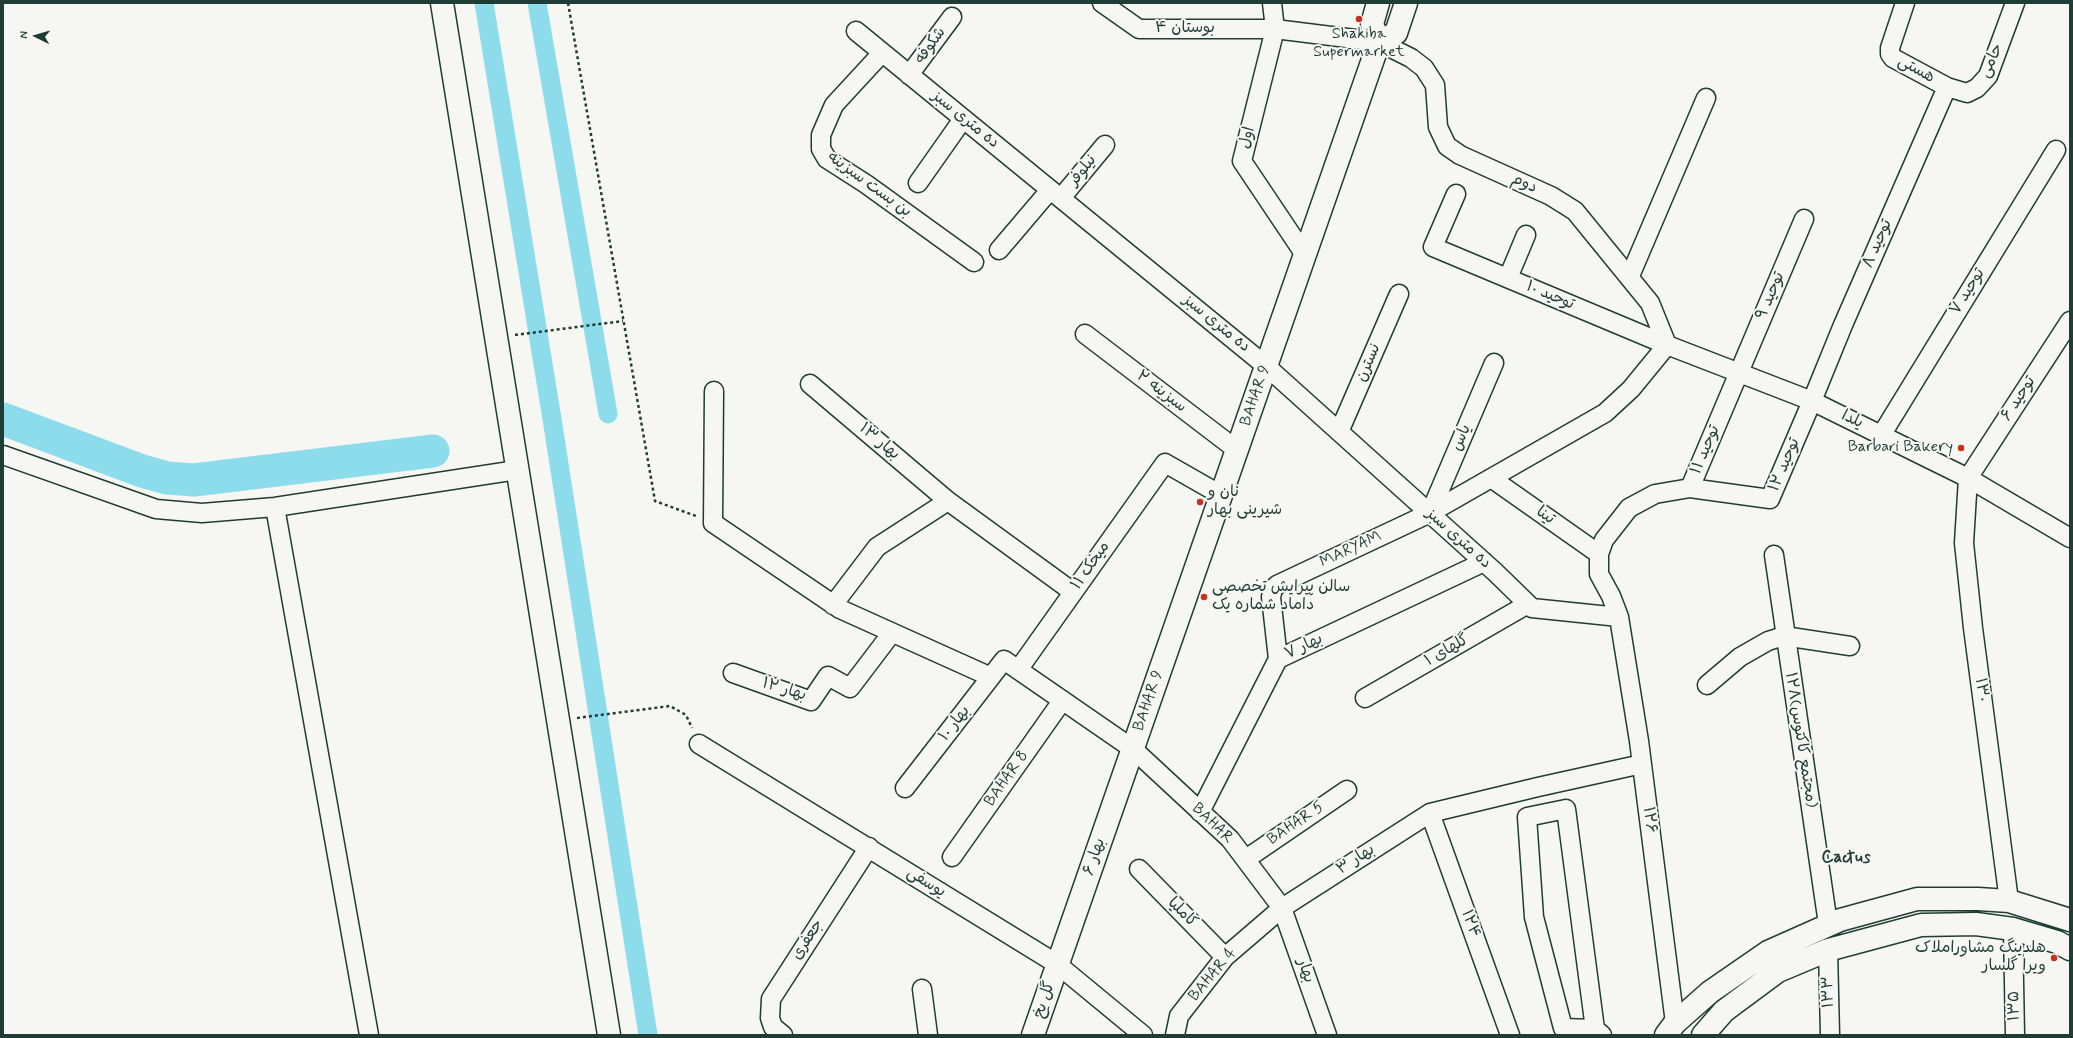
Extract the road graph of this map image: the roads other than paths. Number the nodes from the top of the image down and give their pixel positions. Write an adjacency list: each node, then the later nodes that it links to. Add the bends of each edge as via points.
1 (442, 3): 43 (main road)
2 (1102, 3): 9 (street, بوستان ۴, via 1139,28)
3 (1272, 3): 9 (street)
4 (1378, 3): 11 (main road, via 1372,24)
5 (1406, 3): 11 (main road, via 1396,33)
6 (1905, 3): 14 (street, هستی, via 1890,54)
7 (2015, 3): 14 (street, حامی, via 1994,63 1983,83 1967,94)
8 (952, 17): 13 (street, شکوفه)
9 (1275, 29): 11 (street, بوستان ۴); 25 (street, اول, via 1242,161)
10 (856, 32): 12 (street, ده متری سبز)
11 (1379, 42): 25 (main road, BAHAR 9); 27 (street, دوم, via 1412,58 1424,68 1435,85 1438,127 1447,146 1460,155 1551,196 1575,211)
12 (882, 53): 13 (street, ده متری سبز); 26 (street, بن بست سبزینه, via 834,105 821,135 821,149 827,159)
13 (909, 75): 16 (street, ده متری سبز)
14 (1947, 87): 38 (street, توحید ۸)
15 (1706, 98): 27 (street)
16 (963, 118): 19 (street); 20 (street, ده متری سبز)
17 (1105, 145): 20 (street, نیلوفر)
18 (2056, 150): 40 (street, توحید ۷)
19 (918, 183)
20 (1056, 194): 24 (street, نیلوفر); 34 (street, ده متری سبز)
21 (1456, 194): 28 (street, توحید ۱۰, via 1433,247)
22 (1804, 219): 35 (street, توحید ۹)
23 (1526, 235): 28 (street)
24 (999, 250)
25 (1305, 255): 34 (main road, BAHAR 9)
26 (974, 262)
27 (1630, 276): 32 (street, دوم, via 1650,303)
28 (1508, 278): 32 (street, توحید ۱۰)
29 (1399, 294): 39 (street, نسترن)
30 (2070, 321): 45 (street, توحید ۶)
31 (1085, 334): 41 (street, سبزینه ۲)
32 (1667, 345): 35 (street, یلدا); 44 (street, MARYAM, via 1631,389 1605,413)
33 (1494, 363): 50 (street, یاس)
34 (1266, 366): 39 (street, ده متری سبز); 41 (main road, BAHAR 9)
35 (1738, 372): 38 (street, یلدا); 46 (street, توحید ۱۱)
36 (810, 384): 48 (street, بهار ۱۳)
37 (714, 391): 57 (street, via 713,523)
38 (1812, 402): 40 (street, یلدا); 46 (street, توحید ۱۲, via 1770,499)
39 (1339, 432): 50 (street, ده متری سبز)
40 (1882, 434): 45 (street, یلدا)
41 (1237, 450): 47 (main road, BAHAR 9)
42 (3, 455): 49 (street, via 156,509 202,513)
43 (518, 470): 49 (street); 93 (main road)
44 (1491, 478): 50 (street, MARYAM); 52 (street, تینا)
45 (1968, 478): 51 (street, یلدا); 80 (street, ۱۳۰, via 1964,543)
46 (1690, 488): 52 (street, توحید ۱۱, via 1655,494 1629,508 1604,540)
47 (1221, 495): 55 (street, میخک ۱۱, via 1165,463); 70 (main road, BAHAR 9)
48 (948, 500): 55 (street, بهار ۱۳); 57 (street, via 877,547)
49 (275, 508): 92 (street)
50 (1430, 513): 54 (street, ده متری سبز); 62 (street, MARYAM, via 1276,585 1271,596)
51 (2070, 538)
52 (1598, 554): 58 (street, توحید ۱۱, via 1599,574)
53 (1774, 555): 60 (street, ۱۲۸(مجتمع کاکتوس))
54 (1484, 562): 56 (street, ده متری سبز); 62 (street, بهار ۷)
55 (1073, 592): 63 (street, میخک ۱۱)
56 (1528, 604): 58 (street, ده متری سبز, via 1532,608); 67 (street, گلهای ۱)
57 (833, 605): 59 (street)
58 (1619, 617): 71 (street, ۱۲۶)
59 (891, 634): 64 (street, بهار ۱۲, via 850,688 828,676 811,701); 65 (street)
60 (1784, 636): 61 (street); 66 (street, via 1768,641 1740,657); 83 (street, ۱۲۸(مجتمع کاکتوس))
61 (1850, 646)
62 (1278, 659): 74 (street, بهار ۷)
63 (1011, 665): 65 (street, بهار ۱۰); 68 (street, BAHAR)
64 (732, 673)
65 (991, 677): 72 (street, بهار ۱۰)
66 (1707, 685)
67 (1365, 698)
68 (1062, 701): 70 (street, BAHAR); 77 (street, BAHAR 8)
69 (699, 744): 76 (street, یوسفی)
70 (1133, 749): 74 (street, BAHAR); 88 (main road, بهار ۶)
71 (1642, 764): 75 (street, بهار ۳); 90 (street, ۱۲۶)
72 (905, 788)
73 (1347, 790): 78 (street, BAHAR 5)
74 (1200, 812): 78 (street, BAHAR, via 1230,839)
75 (1430, 813): 81 (street, بهار ۳); 100 (street, ۱۲۴)
76 (869, 847): 88 (street, یوسفی); 94 (street, جعفری, via 771,999 770,1018 773,1027)
77 (952, 857)
78 (1246, 859): 81 (street, BAHAR)
79 (1139, 869): 87 (street, کاملیا)
80 (2009, 901): 82 (main road); 83 (main road, via 1917,899)
81 (1282, 908): 87 (street, BAHAR 4); 99 (street, بهار)
82 (2070, 920)
83 (1828, 924): 90 (main road, via 1768,952 1710,992)
84 (2013, 929): 85 (main road, via 2057,942); 86 (main road, via 1976,924 1921,926); 103 (street, ۱۳۵)
85 (2070, 949)
86 (1828, 950): 101 (main road, via 1778,971 1724,1011); 102 (street, ۱۳۳)
87 (1225, 956): 98 (street, BAHAR 4, via 1179,1016)
88 (1057, 964): 96 (main road, گل یخ); 97 (street, یوسفی)
89 (922, 989): 95 (street)
90 (1670, 1029)
91 (1598, 1032): 91 (street, via 1566,809 1527,817 1534,917 1563,1028)
92 (368, 1035)
93 (610, 1035)
94 (783, 1035)
95 (928, 1035)
96 (1033, 1035)
97 (1143, 1035)
98 (1175, 1035)
99 (1327, 1035)
100 (1510, 1035)
101 (1703, 1035)
102 (1830, 1035)
103 (2016, 1035)

